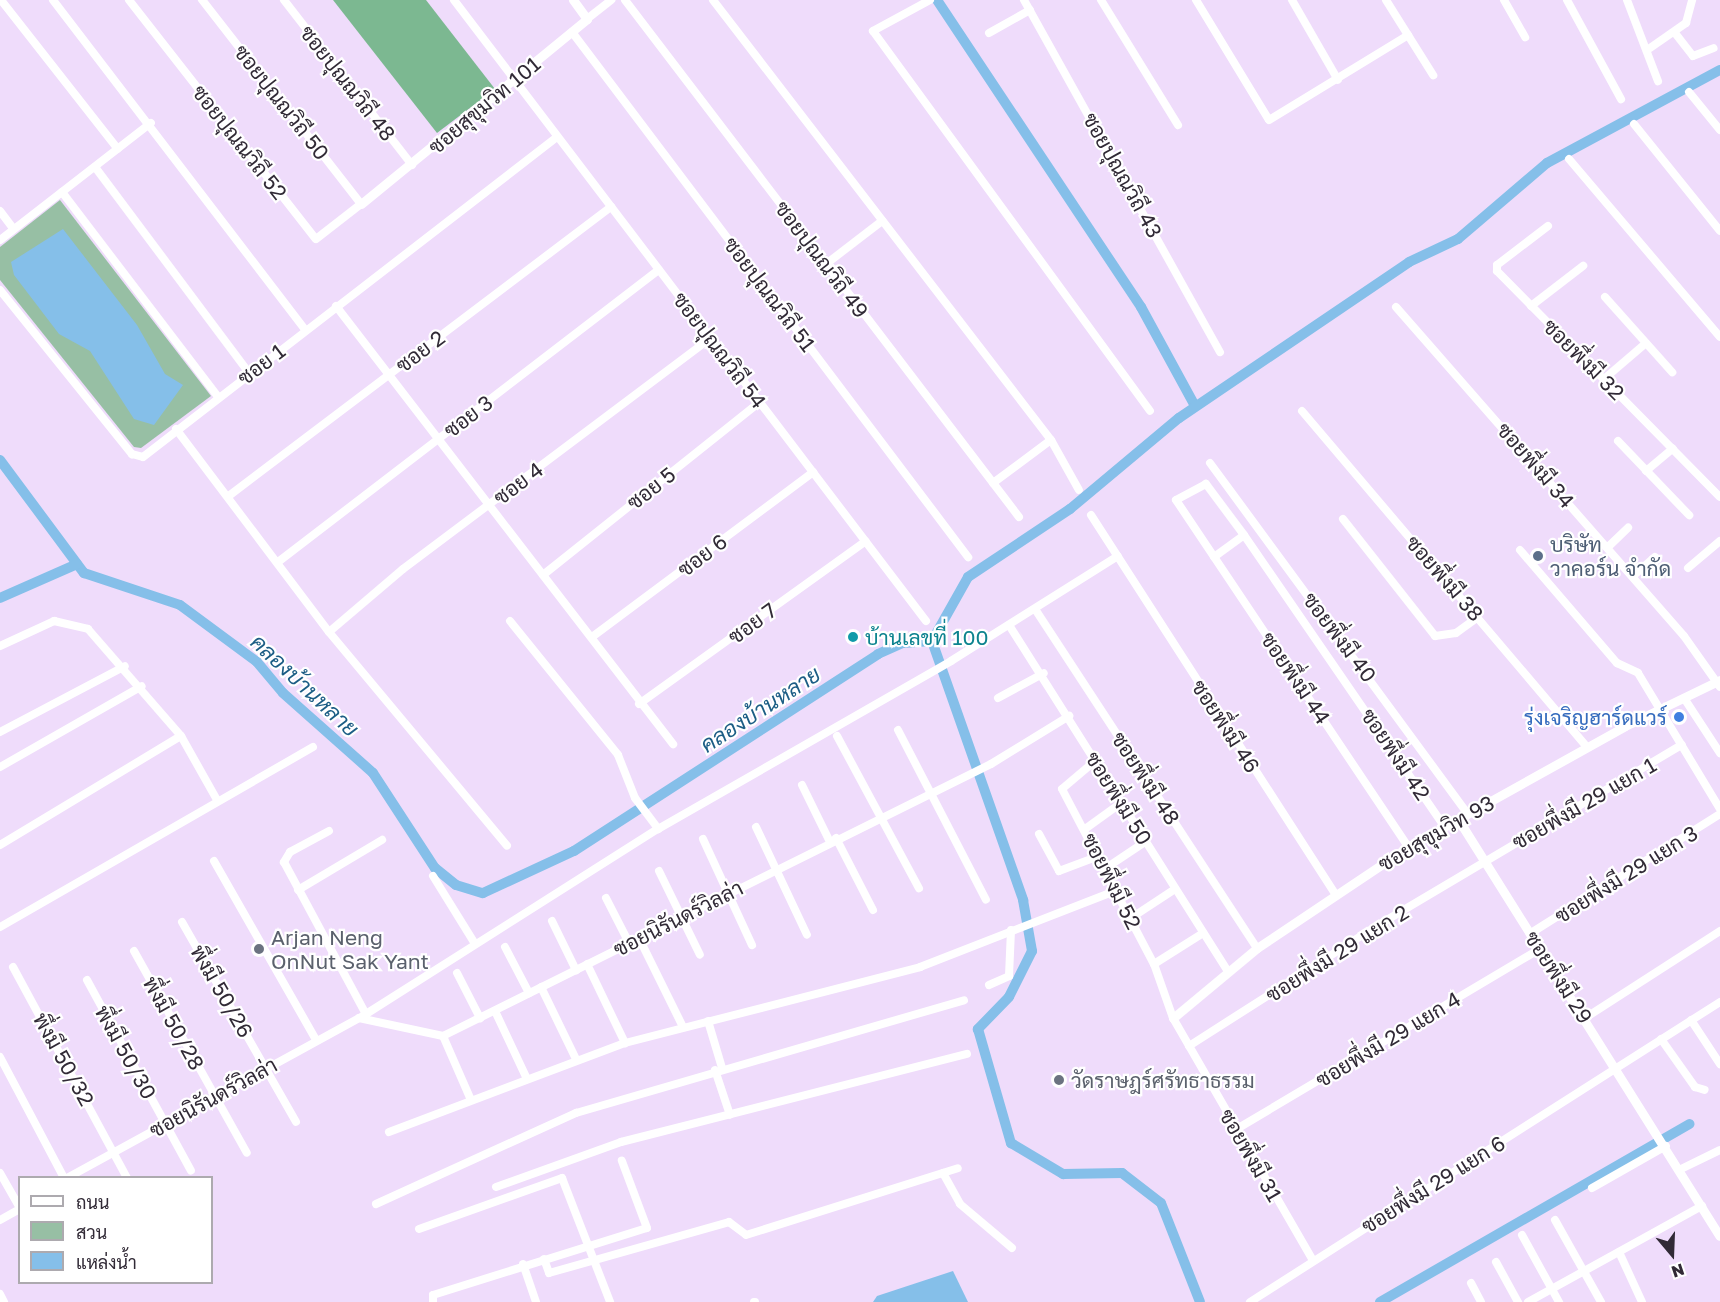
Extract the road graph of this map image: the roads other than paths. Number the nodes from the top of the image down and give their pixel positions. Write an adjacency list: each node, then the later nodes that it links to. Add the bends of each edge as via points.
1 (1, 0): 41 (street)
2 (53, 0): 36 (street)
3 (129, 0): 46 (street, ซอยปุณณวิถี 52, via 316,239)
4 (202, 0): 46 (street, ซอยปุณณวิถี 50)
5 (284, 0): 43 (street, ซอยปุณณวิถี 48)
6 (454, 0): 31 (street, ซอยปุณณวิถี 54)
7 (573, 0): 22 (street)
8 (611, 0): 22 (street)
9 (625, 0): 54 (street, ซอยปุณณวิถี 49)
10 (712, 0): 49 (street)
11 (1024, 0): 21 (street, ซอยปุณณวิถี 43)
12 (1101, 0): 38 (street)
13 (1196, 0): 32 (street, via 1269,120)
14 (1292, 0): 32 (street)
15 (1386, 0): 26 (street)
16 (1504, 0): 27 (street)
17 (1567, 0): 35 (street)
18 (1627, 0): 28 (street)
19 (1692, 0): 25 (street, via 1686,22)
20 (927, 2): 73 (street, via 873,31)
21 (1030, 10): 24 (street); 66 (street, ซอยปุณณวิถี 43)
22 (587, 19): 23 (street, ซอยสุขุมวิท 101)
23 (572, 32): 31 (street, ซอยสุขุมวิท 101); 101 (street, ซอยปุณณวิถี 51)
24 (990, 33)
25 (1675, 33): 28 (street); 29 (street, via 1693,56)
26 (1408, 35): 30 (street); 32 (street)
27 (1525, 38)
28 (1650, 48): 33 (street)
29 (1714, 48)
30 (1432, 75)
31 (513, 79): 40 (street, ซอยปุณณวิถี 54); 43 (street, ซอยสุขุมวิท 101)
32 (1338, 80)
33 (1658, 81)
34 (1689, 92): 39 (street)
35 (1621, 99)
36 (151, 123): 41 (street); 62 (street)
37 (1634, 124): 52 (street)
38 (1178, 125)
39 (1720, 130)
40 (557, 137): 47 (street, ซอยปุณณวิถี 54); 59 (street, ซอย 1)
41 (118, 149): 44 (street)
42 (1569, 159): 63 (street)
43 (412, 165): 46 (street, ซอยสุขุมวิท 101)
44 (94, 166): 45 (street); 68 (street)
45 (62, 192): 51 (street); 71 (street)
46 (361, 204)
47 (611, 207): 56 (street, ซอยปุณณวิถี 54); 69 (street, ซอย 2)
48 (0, 211): 51 (street)
49 (882, 221): 54 (street); 77 (street)
50 (1548, 226): 60 (street, ซอยพึ่งมี 32, via 1496,269)
51 (13, 228): 53 (street)
52 (1720, 231)
53 (0, 240)
54 (826, 264): 83 (street, ซอยปุณณวิถี 49)
55 (1582, 266): 60 (street)
56 (659, 270): 64 (street, ซอยปุณณวิถี 54); 76 (street, ซอย 3)
57 (0, 290): 75 (street, ซอย 1, via 132,454 150,453)
58 (1605, 297): 65 (street)
59 (336, 306): 62 (street, ซอย 1); 69 (street)
60 (1531, 306): 70 (street, ซอยพึ่งมี 32)
61 (1396, 307): 97 (street, ซอยพึ่งมี 34)
62 (306, 330): 68 (street, ซอย 1)
63 (1720, 337)
64 (711, 339): 72 (street, ซอยปุณณวิถี 54); 87 (street, ซอย 4)
65 (1646, 343): 67 (street); 70 (street)
66 (1220, 352)
67 (1672, 372)
68 (249, 373): 71 (street, ซอย 1)
69 (388, 375): 76 (street); 85 (street, ซอย 2)
70 (1604, 379): 79 (street, ซอยพึ่งมี 32)
71 (218, 397): 75 (street, ซอย 1)
72 (760, 402): 82 (street, ซอยปุณณวิถี 54); 105 (street, ซอย 5)
73 (1150, 411)
74 (1302, 411): 108 (street, ซอยพึ่งมี 38)
75 (176, 429): 85 (street)
76 (436, 440): 87 (street); 103 (street, ซอย 3)
77 (1051, 440): 83 (street); 84 (street)
78 (1618, 441): 81 (street)
79 (1673, 448): 81 (street); 86 (street, ซอยพึ่งมี 32)
80 (1210, 463): 140 (street, ซอยพึ่งมี 40)
81 (1646, 471): 90 (street)
82 (813, 472): 95 (street, ซอยปุณณวิถี 54); 113 (street, ซอย 6)
83 (993, 483): 91 (street, ซอยปุณณวิถี 49)
84 (1079, 490)
85 (230, 495): 103 (street)
86 (1720, 497)
87 (488, 506): 105 (street); 112 (street, ซอย 4)
88 (1180, 512): 94 (street, ซอยพึ่งมี 42, via 1176,500 1204,483); 102 (street, ซอยพึ่งมี 44)
89 (1091, 515): 99 (street, ซอยพึ่งมี 46)
90 (1689, 515)
91 (1019, 517)
92 (1343, 519): 108 (street, via 1435,636 1456,633)
93 (1628, 528): 97 (street)
94 (1244, 535): 102 (street); 145 (street, ซอยพึ่งมี 42)
95 (866, 541): 110 (street, ซอยปุณณวิถี 54); 121 (street, ซอย 7)
96 (1720, 541): 104 (street)
97 (1608, 547): 106 (street, ซอยพึ่งมี 34)
98 (1520, 550): 122 (street, via 1617,663 1638,673)
99 (1118, 556): 107 (street, ซอยนิรันดร์วิลล่า); 169 (street, ซอยพึ่งมี 46)
100 (1655, 556): 106 (street)
101 (968, 557)
102 (1214, 557): 156 (street, ซอยพึ่งมี 44)
103 (278, 562): 112 (street)
104 (1688, 568)
105 (543, 575): 113 (street)
106 (1633, 576): 117 (street, ซอยพึ่งมี 34)
107 (1035, 609): 111 (street, ซอยนิรันดร์วิลล่า); 188 (street, ซอยพึ่งมี 48)
108 (1477, 618): 131 (street, ซอยพึ่งมี 38)
109 (510, 621): 146 (street, via 618,755 634,798)
110 (926, 621)
111 (1009, 625): 116 (street, ซอยพึ่งมี 50); 146 (street, ซอยนิรันดร์วิลล่า)
112 (329, 632): 155 (street)
113 (592, 637): 121 (street)
114 (0, 646): 115 (street, via 68,620 88,630)
115 (125, 666): 118 (street); 125 (street)
116 (1044, 673): 119 (street); 123 (street, ซอยพึ่งมี 50)
117 (1719, 683): 120 (street, ซอยสุขุมวิท 93)
118 (142, 686): 126 (street); 134 (street)
119 (998, 698)
120 (1684, 698): 122 (street, ซอยสุขุมวิท 93); 132 (street)
121 (639, 704): 128 (street)
122 (1662, 708): 129 (street); 131 (street, ซอยสุขุมวิท 93)
123 (1070, 716): 133 (street, ซอยพึ่งมี 50); 136 (street, ซอยนิรันดร์วิลล่า, via 991,764)
124 (898, 730): 136 (street)
125 (0, 732)
126 (181, 736): 137 (street); 154 (street)
127 (837, 736): 142 (street)
128 (673, 744)
129 (1682, 745): 139 (street); 159 (street, ซอยพึ่งมี 29 แยก 1)
130 (313, 747): 137 (street)
131 (1587, 747): 140 (street, ซอยสุขุมวิท 93)
132 (1720, 753)
133 (1095, 761): 138 (street, ซอยพึ่งมี 50); 147 (street, ซอยพึ่งมี 52, via 1061,785)
134 (0, 767)
135 (802, 785): 152 (street)
136 (932, 791): 142 (street, ซอยนิรันดร์วิลล่า); 171 (street)
137 (217, 800): 177 (street)
138 (1121, 803): 147 (street); 153 (street, ซอยพึ่งมี 50)
139 (1720, 809)
140 (1467, 813): 143 (street, ซอยสุขุมวิท 93)
141 (1720, 814): 181 (street, ซอยพึ่งมี 29 แยก 3)
142 (882, 816): 152 (street, ซอยนิรันดร์วิลล่า); 164 (street)
143 (1458, 819): 145 (street, ซอยสุขุมวิท 93); 159 (street, ซอยพึ่งมี 29)
144 (756, 827): 161 (street)
145 (1445, 827): 156 (street, ซอยสุขุมวิท 93)
146 (658, 829): 184 (street, ซอยนิรันดร์วิลล่า)
147 (1085, 829): 157 (street, ซอยพึ่งมี 52)
148 (329, 831): 166 (street, via 284,856)
149 (1039, 834): 157 (street, via 1059,871)
150 (703, 839): 168 (street)
151 (382, 840): 166 (street)
152 (833, 840): 161 (street, ซอยนิรันดร์วิลล่า); 172 (street)
153 (1146, 842): 160 (street); 165 (street, ซอยพึ่งมี 50)
154 (0, 845)
155 (507, 846)
156 (1408, 847): 169 (street, ซอยสุขุมวิท 93)
157 (1099, 856): 160 (street, ซอยพึ่งมี 52)
158 (214, 861): 213 (street)
159 (1485, 861): 181 (street, ซอยพึ่งมี 29); 216 (street, ซอยพึ่งมี 29 แยก 2)
160 (1106, 868): 167 (street, ซอยพึ่งมี 52)
161 (777, 869): 168 (street, ซอยนิรันดร์วิลล่า); 182 (street)
162 (659, 871): 173 (street)
163 (433, 876): 184 (street)
164 (919, 888)
165 (1176, 889): 174 (street); 180 (street, ซอยพึ่งมี 50)
166 (298, 890): 205 (street)
167 (1117, 890): 174 (street, ซอยพึ่งมี 52); 178 (street)
168 (728, 893): 173 (street, ซอยนิรันดร์วิลล่า); 186 (street)
169 (1335, 894): 188 (street, ซอยสุขุมวิท 93)
170 (606, 898): 185 (street)
171 (986, 900)
172 (873, 910)
173 (682, 916): 183 (street, ซอยนิรันดร์วิลล่า); 191 (street)
174 (1131, 918): 193 (street, ซอยพึ่งมี 52)
175 (552, 921): 195 (street)
176 (182, 922): 222 (street, พึ่งมี 50/26)
177 (0, 927)
178 (1011, 930): 199 (street, via 1009,976); 210 (street, via 920,967)
179 (1720, 931): 208 (street)
180 (1203, 933): 193 (street); 196 (street, ซอยพึ่งมี 50)
181 (1531, 933): 189 (street, ซอยพึ่งมี 29)
182 (807, 935)
183 (639, 938): 185 (street, ซอยนิรันดร์วิลล่า); 211 (street)
184 (474, 942): 205 (street, ซอยนิรันดร์วิลล่า)
185 (629, 943): 192 (street, ซอยนิรันดร์วิลล่า)
186 (752, 945)
187 (505, 948): 201 (street)
188 (1257, 948): 196 (street, ซอยสุขุมวิท 93)
189 (1541, 948): 208 (street, ซอยพึ่งมี 29); 231 (street, ซอยพึ่งมี 29 แยก 4)
190 (134, 951): 226 (street, พึ่งมี 50/28)
191 (700, 955)
192 (587, 964): 195 (street, ซอยนิรันดร์วิลล่า); 215 (street)
193 (1154, 964): 207 (street, ซอยพึ่งมี 52)
194 (13, 967): 235 (street, พึ่งมี 50/32)
195 (576, 970): 200 (street, ซอยนิรันดร์วิลล่า)
196 (1228, 972): 207 (street, ซอยสุขุมวิท 93)
197 (457, 973): 206 (street)
198 (87, 980): 230 (street, พึ่งมี 50/30)
199 (989, 985)
200 (541, 987): 201 (street, ซอยนิรันดร์วิลล่า); 219 (street)
201 (529, 993): 204 (street, ซอยนิรันดร์วิลล่า)
202 (964, 1000): 223 (street)
203 (1720, 1002): 209 (street, ซอยพึ่งมี 29 แยก 6)
204 (495, 1011): 206 (street, ซอยนิรันดร์วิลล่า); 224 (street)
205 (362, 1016): 212 (street); 213 (street, ซอยนิรันดร์วิลล่า)
206 (480, 1018): 212 (street, ซอยนิรันดร์วิลล่า)
207 (1173, 1018): 216 (street, ซอยพึ่งมี 31)
208 (1585, 1018): 221 (street, ซอยพึ่งมี 29)
209 (1691, 1020): 214 (street, ซอยพึ่งมี 29 แยก 6); 220 (street)
210 (708, 1021): 211 (street); 223 (street)
211 (682, 1027): 215 (street)
212 (442, 1036): 227 (street)
213 (316, 1040): 222 (street, ซอยนิรันดร์วิลล่า)
214 (1661, 1040): 221 (street, ซอยพึ่งมี 29 แยก 6); 225 (street, via 1695,1087)
215 (625, 1043): 219 (street)
216 (1189, 1046): 231 (street, ซอยพึ่งมี 31)
217 (967, 1054): 228 (street)
218 (0, 1058): 243 (street)
219 (576, 1059): 224 (street)
220 (1720, 1064)
221 (1616, 1067): 233 (street, ซอยพึ่งมี 29); 262 (street, ซอยพึ่งมี 29 แยก 6)
222 (266, 1069): 226 (street, ซอยนิรันดร์วิลล่า); 229 (street, พึ่งมี 50/26)
223 (718, 1069): 228 (street); 248 (street, via 576,1113 477,1154)
224 (526, 1077): 227 (street)
225 (1705, 1090)
226 (213, 1095): 230 (street, ซอยนิรันดร์วิลล่า); 236 (street, พึ่งมี 50/28)
227 (471, 1100): 232 (street)
228 (730, 1115): 246 (street, via 621,1142)
229 (296, 1122)
230 (165, 1123): 235 (street, ซอยนิรันดร์วิลล่า); 240 (street, พึ่งมี 50/30)
231 (1235, 1130): 262 (street, ซอยพึ่งมี 31)
232 (390, 1132)
233 (1664, 1142): 239 (street, ซอยพึ่งมี 29); 247 (street)
234 (1720, 1150): 239 (street)
235 (114, 1151): 244 (street, ซอยนิรันดร์วิลล่า); 245 (street, พึ่งมี 50/32)
236 (247, 1153)
237 (622, 1161): 257 (street, via 647,1228)
238 (958, 1168): 242 (street)
239 (1681, 1169): 250 (street, ซอยพึ่งมี 29)
240 (191, 1171)
241 (0, 1173): 249 (street)
242 (943, 1173): 258 (street, via 960,1204); 260 (street, via 746,1235 729,1222)
243 (65, 1176)
244 (70, 1176)
245 (126, 1176)
246 (496, 1187)
247 (1592, 1188)
248 (376, 1204)
249 (18, 1205)
250 (1702, 1206): 255 (street, ซอยพึ่งมี 29); 259 (street)
251 (18, 1210): 252 (street)
252 (0, 1220)
253 (1555, 1220): 265 (street)
254 (419, 1229): 257 (street, via 562,1178)
255 (1719, 1233)
256 (1522, 1235): 267 (street)
257 (591, 1244): 260 (street); 261 (street)
258 (1012, 1248)
259 (1620, 1252): 265 (street); 279 (street)
260 (597, 1258): 261 (street, via 549,1273); 272 (street)
261 (544, 1259): 264 (street)
262 (1313, 1260): 273 (street, ซอยพึ่งมี 29 แยก 6)
263 (1496, 1263): 275 (street)
264 (523, 1264): 270 (street, via 433,1295); 271 (street)
265 (1585, 1271): 267 (street); 278 (street)
266 (1471, 1283): 274 (street)
267 (1552, 1289): 276 (street); 277 (street)
268 (0, 1294): 269 (street)
269 (4, 1302)
270 (433, 1302)
271 (536, 1302)
272 (610, 1302)
273 (1250, 1302)
274 (1481, 1302)
275 (1518, 1302)
276 (1528, 1302)
277 (1559, 1302)
278 (1601, 1302)
279 (1642, 1302)

